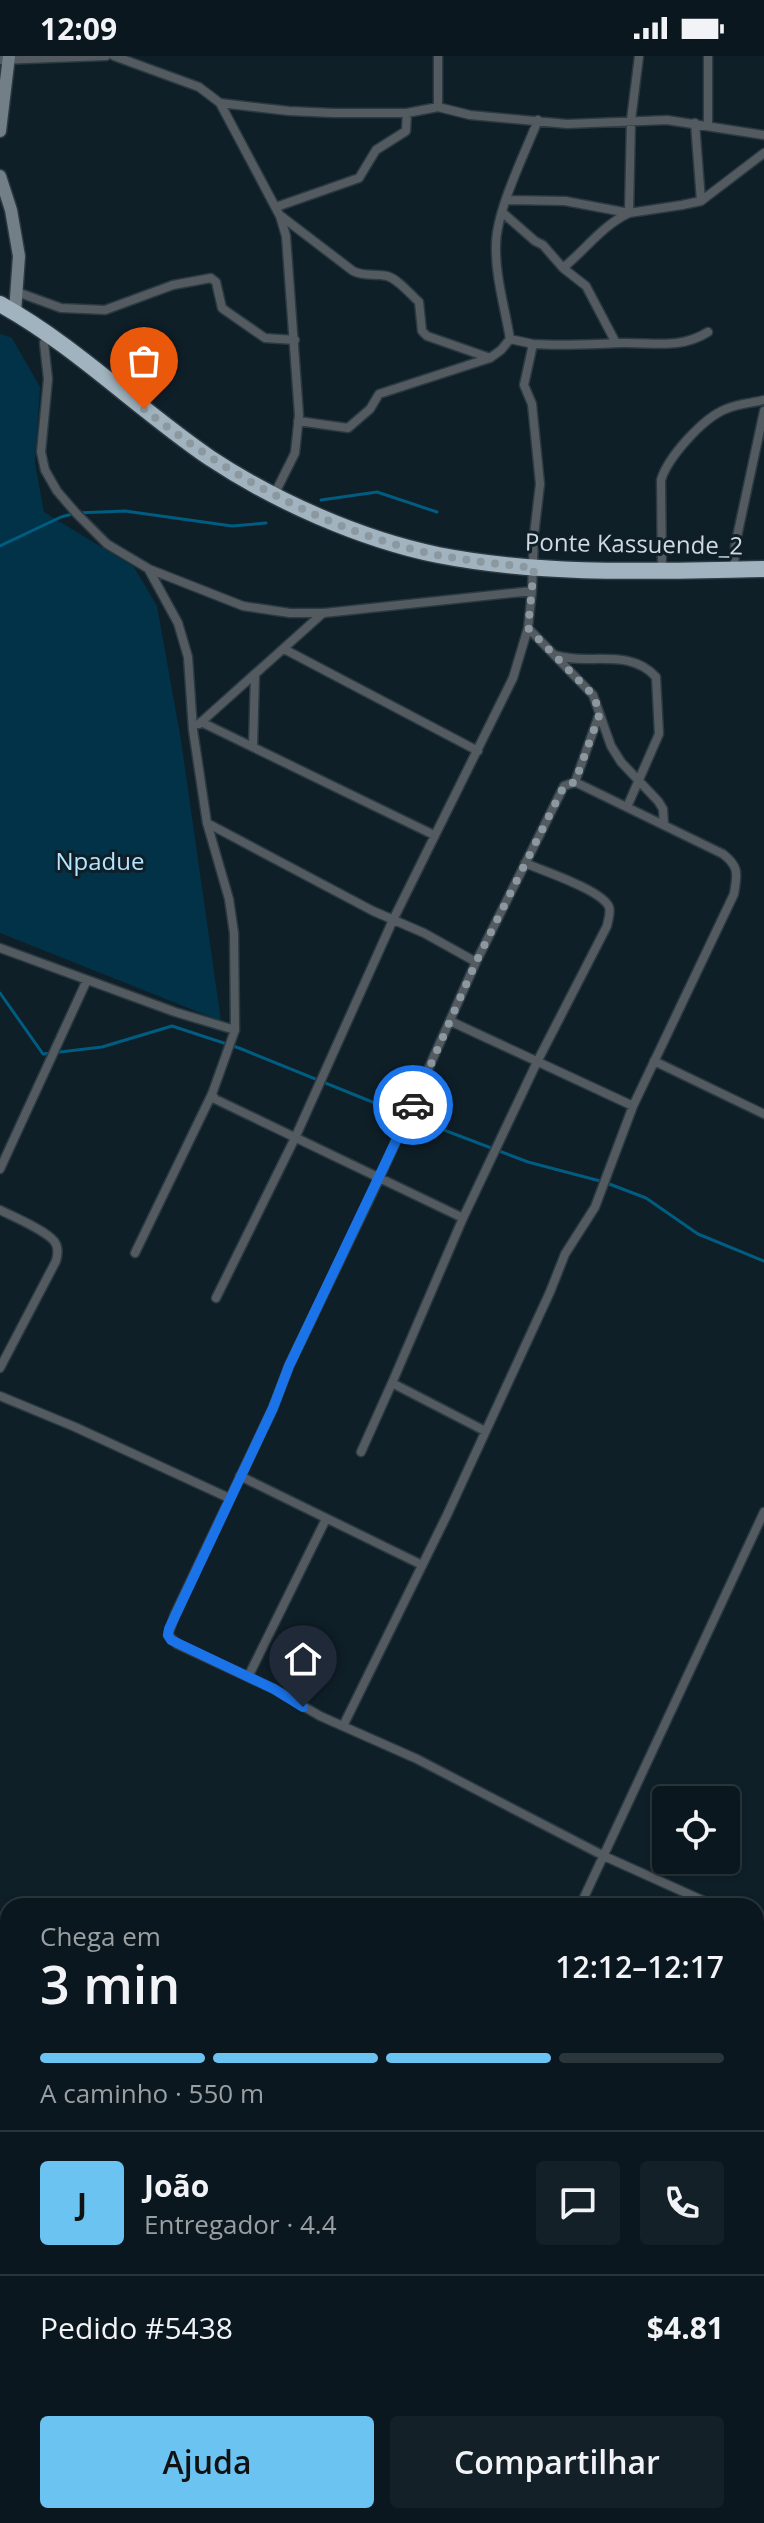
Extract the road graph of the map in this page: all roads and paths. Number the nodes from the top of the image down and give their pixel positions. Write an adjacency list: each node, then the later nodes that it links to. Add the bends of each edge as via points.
1 (106, 56): 6 (street)
2 (114, 56): 7 (street, via 199,87)
3 (438, 56): 8 (street)
4 (639, 56): 11 (street)
5 (708, 56): 13 (street)
6 (6, 59): 14 (street)
7 (220, 103): 9 (street, via 289,111); 20 (street)
8 (438, 107): 9 (street); 10 (street)
9 (407, 113): 20 (street, via 406,131 376,150 359,178)
10 (538, 120): 11 (street); 18 (street)
11 (631, 120): 12 (street); 22 (street)
12 (695, 123): 13 (street); 19 (street)
13 (708, 125): 15 (street)
14 (0, 131)
15 (764, 135)
16 (764, 153): 19 (street)
17 (0, 176): 24 (street, via 19,256)
18 (507, 200): 21 (street); 22 (street, via 565,201)
19 (701, 201): 22 (street)
20 (278, 212): 29 (street, via 286,236); 32 (street, via 353,271 393,279 421,304 427,336)
21 (503, 213): 23 (street); 28 (street, via 496,248)
22 (629, 213): 23 (street, via 604,228)
23 (563, 268): 30 (street, via 592,294)
24 (17, 292): 25 (street); 29 (street, via 61,308 105,310 173,285 211,278 226,311 265,338)
25 (7, 308): 27 (highway, Ponte Kassuende_2)
26 (708, 332): 30 (street, via 667,345)
27 (47, 334): 36 (highway, Ponte Kassuende_2, via 185,441); 38 (street, via 41,452 45,470 57,491 107,544)
28 (510, 339): 31 (street); 32 (street)
29 (295, 340): 35 (street)
30 (616, 343): 31 (street)
31 (533, 344): 37 (street, via 524,385 532,404 540,484)
32 (490, 358): 35 (street, via 379,394 348,428)
33 (764, 400): 41 (street, via 713,415 664,470)
34 (764, 411): 39 (street)
35 (298, 421): 36 (street, via 295,453)
36 (274, 495): 37 (highway, Ponte Kassuende_2, via 389,542)
37 (534, 568): 41 (highway, Ponte Kassuende_2); 42 (street)
38 (149, 569): 43 (street, via 243,606); 50 (street, via 184,640)
39 (734, 569): 40 (highway, Ponte Kassuende_2); 41 (highway, Ponte Kassuende_2)
40 (764, 569)
41 (662, 571)
42 (532, 591): 43 (street); 44 (street)
43 (324, 613): 45 (street)
44 (528, 628): 46 (street); 52 (street, via 513,678)
45 (284, 649): 47 (street); 52 (street)
46 (555, 655): 48 (street, via 593,695); 53 (street, via 618,659 636,663 656,677 659,734)
47 (255, 675): 49 (street); 51 (street)
48 (600, 713): 53 (street, via 611,746); 54 (street)
49 (201, 722): 50 (street); 51 (street)
50 (193, 730): 56 (street)
51 (253, 747): 58 (street)
52 (478, 751): 58 (street)
53 (638, 780): 55 (street); 57 (street, via 663,809)
54 (575, 782): 55 (street); 59 (street, via 564,786)
55 (627, 807): 57 (street)
56 (207, 823): 60 (street); 65 (street, via 234,933)
57 (664, 825): 66 (street, via 723,854 737,875 734,894)
58 (434, 835): 60 (street)
59 (525, 863): 62 (street); 67 (street, via 592,892 610,908 607,926)
60 (393, 920): 62 (street); 71 (street)
61 (0, 948): 63 (street)
62 (476, 962): 64 (street)
63 (87, 980): 65 (street); 72 (street)
64 (450, 1021): 67 (street); 74 (street)
65 (235, 1030): 68 (street)
66 (654, 1061): 69 (street); 70 (street)
67 (537, 1062): 69 (street); 76 (street)
68 (212, 1094): 71 (street); 77 (street)
69 (633, 1106): 82 (street, via 595,1207 561,1261)
70 (764, 1114)
71 (295, 1138): 74 (street); 78 (street)
72 (4, 1150): 73 (street)
73 (0, 1169)
74 (379, 1179): 76 (street); 84 (street)
75 (0, 1210): 79 (street, via 48,1236 58,1250)
76 (463, 1218): 80 (street)
77 (135, 1253)
78 (216, 1298)
79 (0, 1368)
80 (392, 1383): 82 (street); 83 (street)
81 (0, 1396): 85 (street)
82 (485, 1431): 88 (street)
83 (361, 1452)
84 (240, 1476): 85 (street); 87 (street)
85 (229, 1498): 89 (street, via 168,1635)
86 (764, 1512): 91 (street)
87 (326, 1519): 88 (street); 89 (street)
88 (422, 1565): 90 (street)
89 (248, 1677): 90 (street)
90 (344, 1724): 91 (street)
91 (604, 1856): 92 (street); 93 (street)
92 (584, 1898)
93 (697, 1898)

